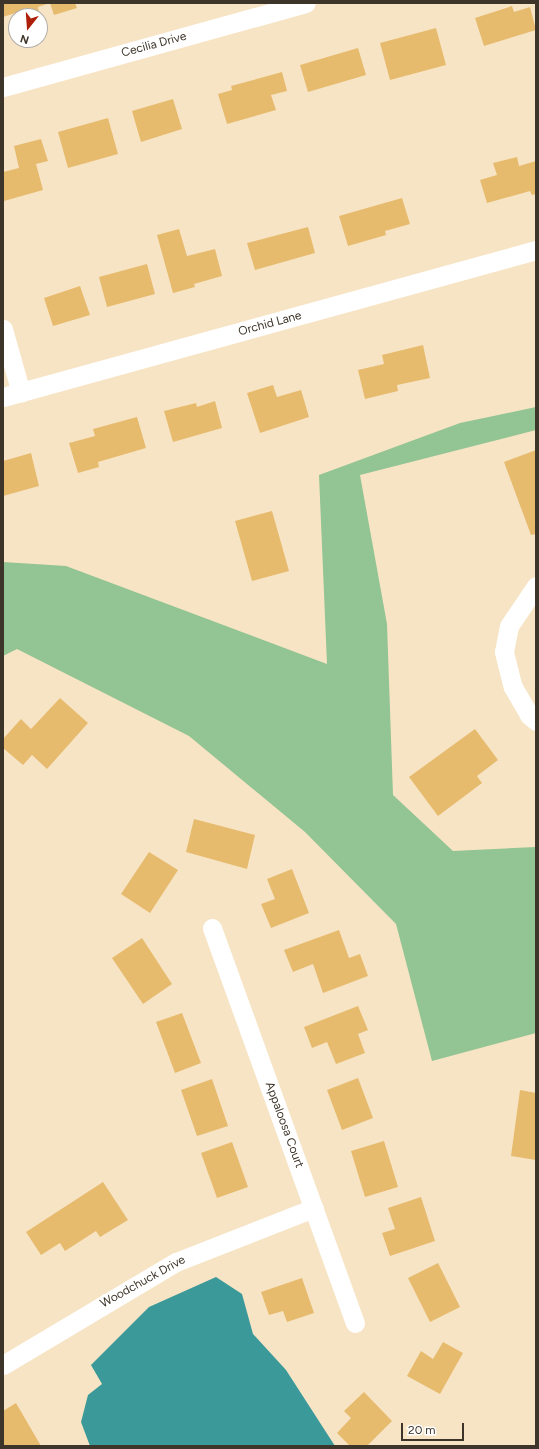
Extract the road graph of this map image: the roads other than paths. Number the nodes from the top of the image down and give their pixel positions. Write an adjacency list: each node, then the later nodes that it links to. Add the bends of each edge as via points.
1 (306, 3): 2 (street, Cecilia Drive)
2 (3, 87)
3 (536, 250): 5 (street, Orchid Lane)
4 (3, 329): 5 (street)
5 (12, 395)
6 (536, 586): 7 (street, via 509,626 504,652 513,687 529,715)
7 (536, 721)
8 (212, 928): 9 (street, Appaloosa Court)
9 (314, 1208): 10 (street, Appaloosa Court); 11 (street, Woodchuck Drive, via 176,1262)
10 (355, 1323)
11 (3, 1365)

